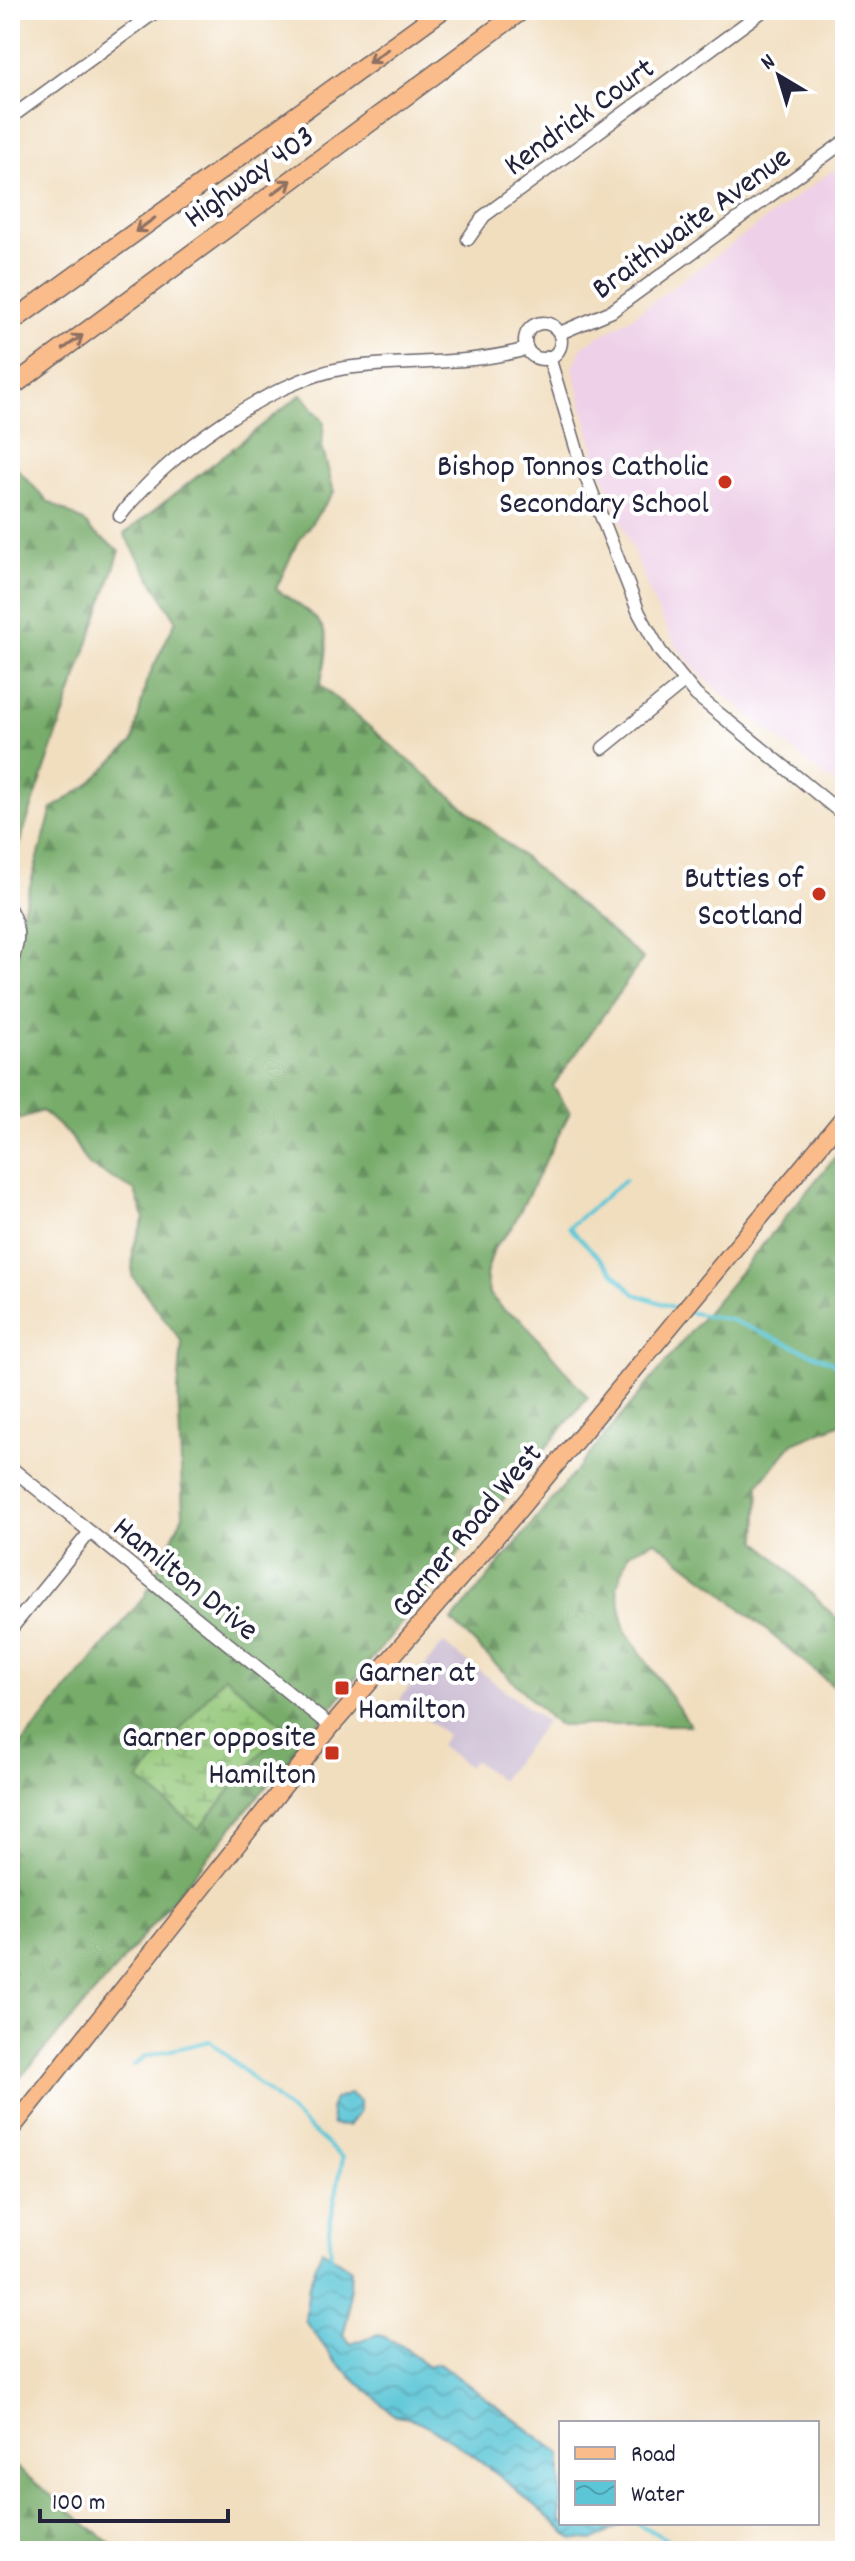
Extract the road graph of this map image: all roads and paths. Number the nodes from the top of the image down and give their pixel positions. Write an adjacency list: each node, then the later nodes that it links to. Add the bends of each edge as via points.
1 (158, 10): 5 (street)
2 (442, 10): 8 (highway, Highway 403, one-way to 8)
3 (522, 10): 12 (highway, Highway 403, one-way to 3)
4 (764, 10): 7 (street, Kendrick Court, via 484,216)
5 (10, 118)
6 (845, 141): 9 (street, Braithwaite Avenue, via 612,311)
7 (468, 239)
8 (10, 323)
9 (560, 333): 10 (street, via 552,325 536,324 527,334); 11 (street, via 561,345)
10 (527, 349): 11 (street, via 539,358); 13 (street, via 453,364 349,368 286,385 151,479)
11 (549, 357): 14 (street, via 578,457 639,613)
12 (10, 388)
13 (120, 516)
14 (684, 682): 15 (street); 16 (street)
15 (603, 748)
16 (845, 816)
17 (10, 910): 18 (street, via 18,923 18,943)
18 (10, 968)
19 (845, 1115): 23 (main road, Garner Road West, via 514,1516)
20 (10, 1467): 21 (street, Hamilton Drive)
21 (90, 1532): 22 (street); 23 (street, Hamilton Drive)
22 (10, 1630)
23 (331, 1727): 24 (main road, Garner Road West)
24 (10, 2131)

